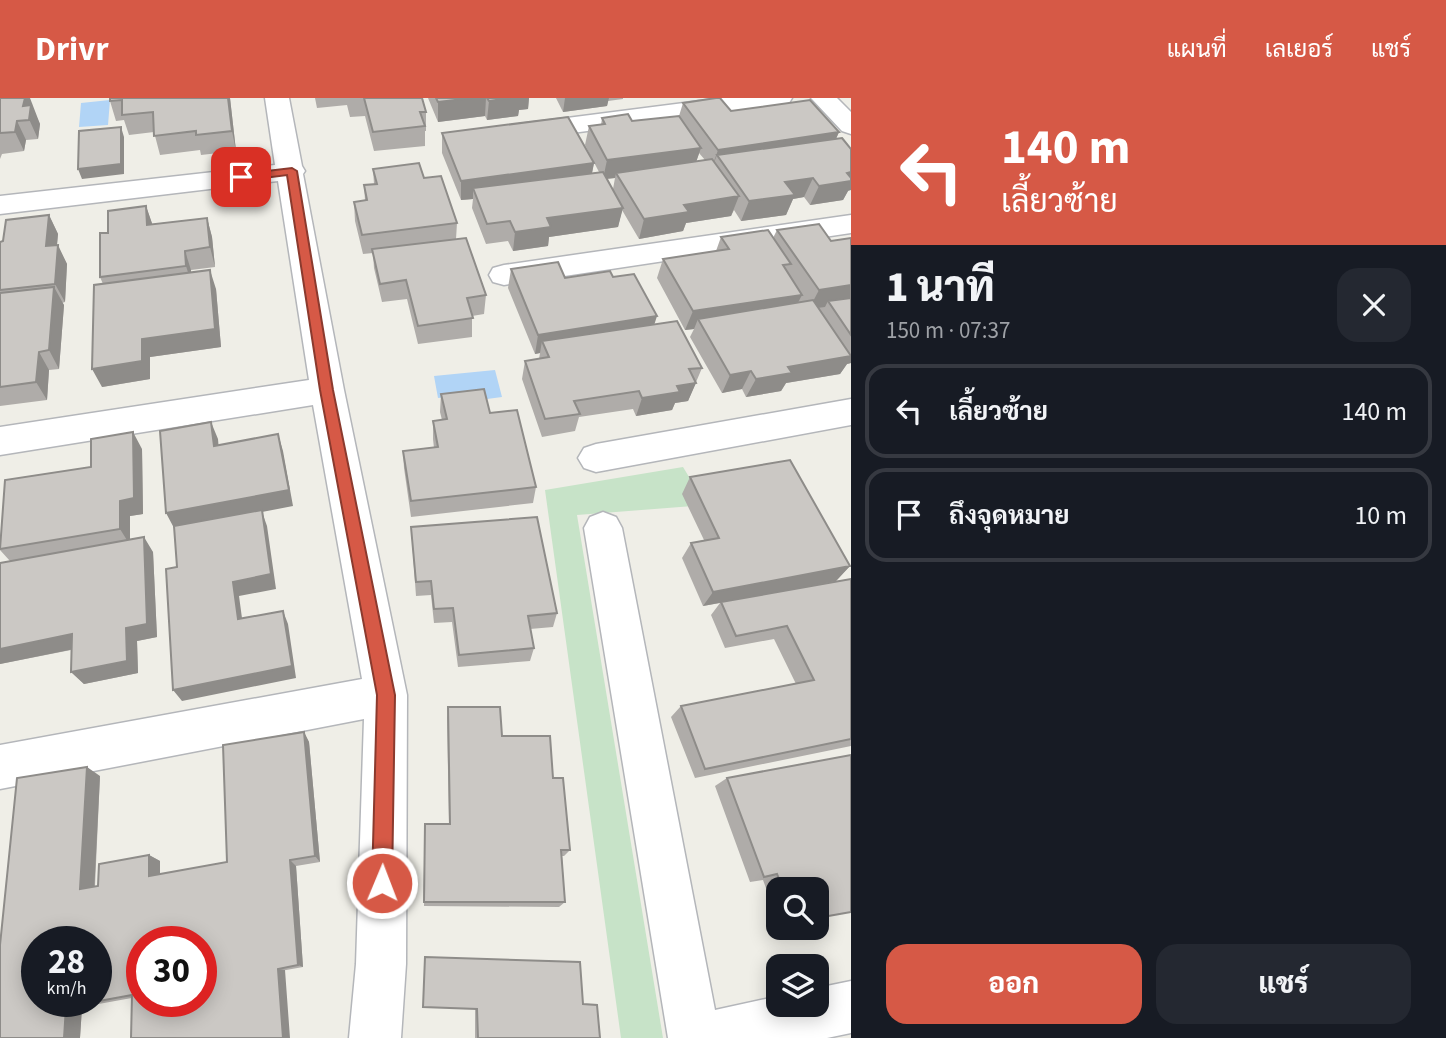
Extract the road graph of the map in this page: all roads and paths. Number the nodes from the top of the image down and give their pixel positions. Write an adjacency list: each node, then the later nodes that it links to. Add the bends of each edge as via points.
1 (277, 98): 6 (street)
2 (780, 98): 5 (street)
3 (823, 98): 4 (street)
4 (851, 127)
5 (496, 135)
6 (292, 171): 7 (street); 10 (street)
7 (0, 205)
8 (851, 224): 9 (street)
9 (503, 275)
10 (327, 390): 12 (street); 15 (street)
11 (851, 412): 13 (street)
12 (0, 440)
13 (596, 458)
14 (603, 528): 19 (street)
15 (386, 695): 16 (street); 18 (street, via 381,964)
16 (0, 766)
17 (851, 1007): 20 (street)
18 (374, 1038)
19 (694, 1038)
20 (705, 1038)

